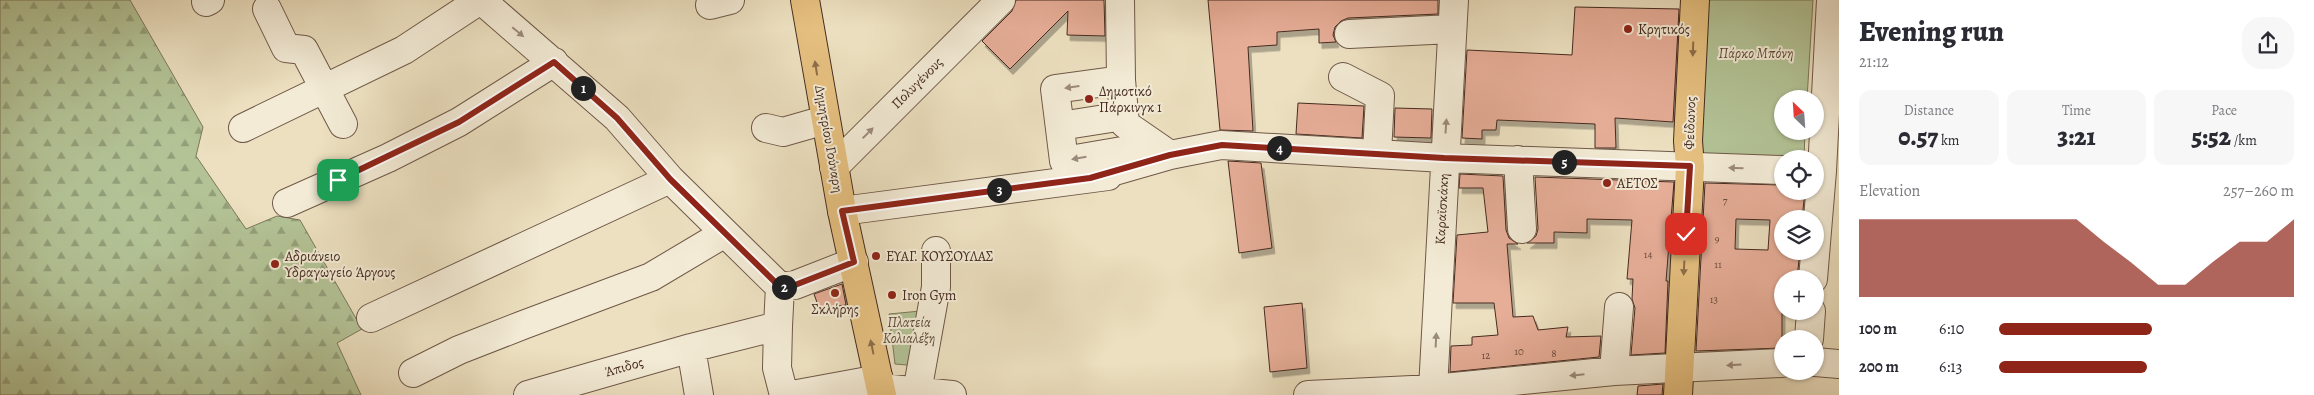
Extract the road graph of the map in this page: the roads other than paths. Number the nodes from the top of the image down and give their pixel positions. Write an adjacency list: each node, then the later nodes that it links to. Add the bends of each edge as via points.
1 (480, 0): 11 (street, one-way to 11); 14 (street, via 404,50)
2 (805, 0): 15 (main road, Δημητρίου Γούναρη, one-way to 2)
3 (1001, 0): 25 (street, Πολυγένους, one-way to 3)
4 (1120, 0): 13 (street)
5 (1454, 0): 9 (street, Καραϊσκάκη)
6 (1695, 0): 24 (main road, Φείδωνος, one-way to 24, via 1688,141)
7 (1831, 0): 27 (street)
8 (267, 9): 14 (street, via 286,48 304,50)
9 (1452, 29): 10 (street); 22 (street, Καραϊσκάκη, one-way to 9)
10 (1350, 34)
11 (554, 62): 28 (street, via 617,118); 29 (street, via 459,122)
12 (1343, 76): 20 (street, via 1380,96)
13 (1120, 80): 19 (street); 19 (street, one-way to 19, via 1055,89 1060,126)
14 (324, 90): 16 (street); 17 (street)
15 (825, 120): 18 (street, via 783,132); 25 (main road, Δημητρίου Γούναρη)
16 (343, 124)
17 (243, 128)
18 (766, 128)
19 (1128, 146): 21 (street); 21 (street); 30 (street, via 1090,178)
20 (1376, 154): 21 (street, via 1222,145); 22 (street)
21 (1170, 155)
22 (1444, 158): 23 (street); 48 (street, Καραϊσκάκη, one-way to 22)
23 (1518, 160): 24 (street); 31 (street)
24 (1690, 166): 26 (street, one-way to 24); 46 (main road, Φείδωνος, one-way to 46)
25 (834, 167): 30 (main road, Δημητρίου Γούναρη)
26 (1774, 170)
27 (1825, 172): 35 (street)
28 (670, 179): 32 (street); 38 (street)
29 (287, 203)
30 (842, 211): 34 (main road, Δημητρίου Γούναρη)
31 (1522, 229)
32 (725, 233): 36 (street); 45 (street, via 651,277 522,324)
33 (936, 251): 49 (street, via 935,294)
34 (854, 262): 36 (street, via 795,285); 47 (main road, Δημητρίου Γούναρη, one-way to 34)
35 (1814, 270)
36 (780, 287): 39 (street)
37 (1619, 307): 44 (street)
38 (371, 318)
39 (778, 326): 40 (street, Άπιδος); 53 (street, via 777,368)
40 (691, 348): 51 (street, Άπιδος); 52 (street)
41 (1824, 363): 43 (street)
42 (1774, 364): 46 (street, one-way to 46)
43 (1839, 364)
44 (1614, 371): 46 (street); 48 (street, one-way to 48)
45 (413, 373)
46 (1678, 382)
47 (881, 387): 49 (street); 54 (street)
48 (1433, 389): 50 (street)
49 (917, 392): 55 (street)
50 (1377, 393): 56 (street)
51 (528, 395)
52 (699, 395)
53 (784, 395)
54 (792, 395)
55 (952, 395)
56 (1308, 395)

